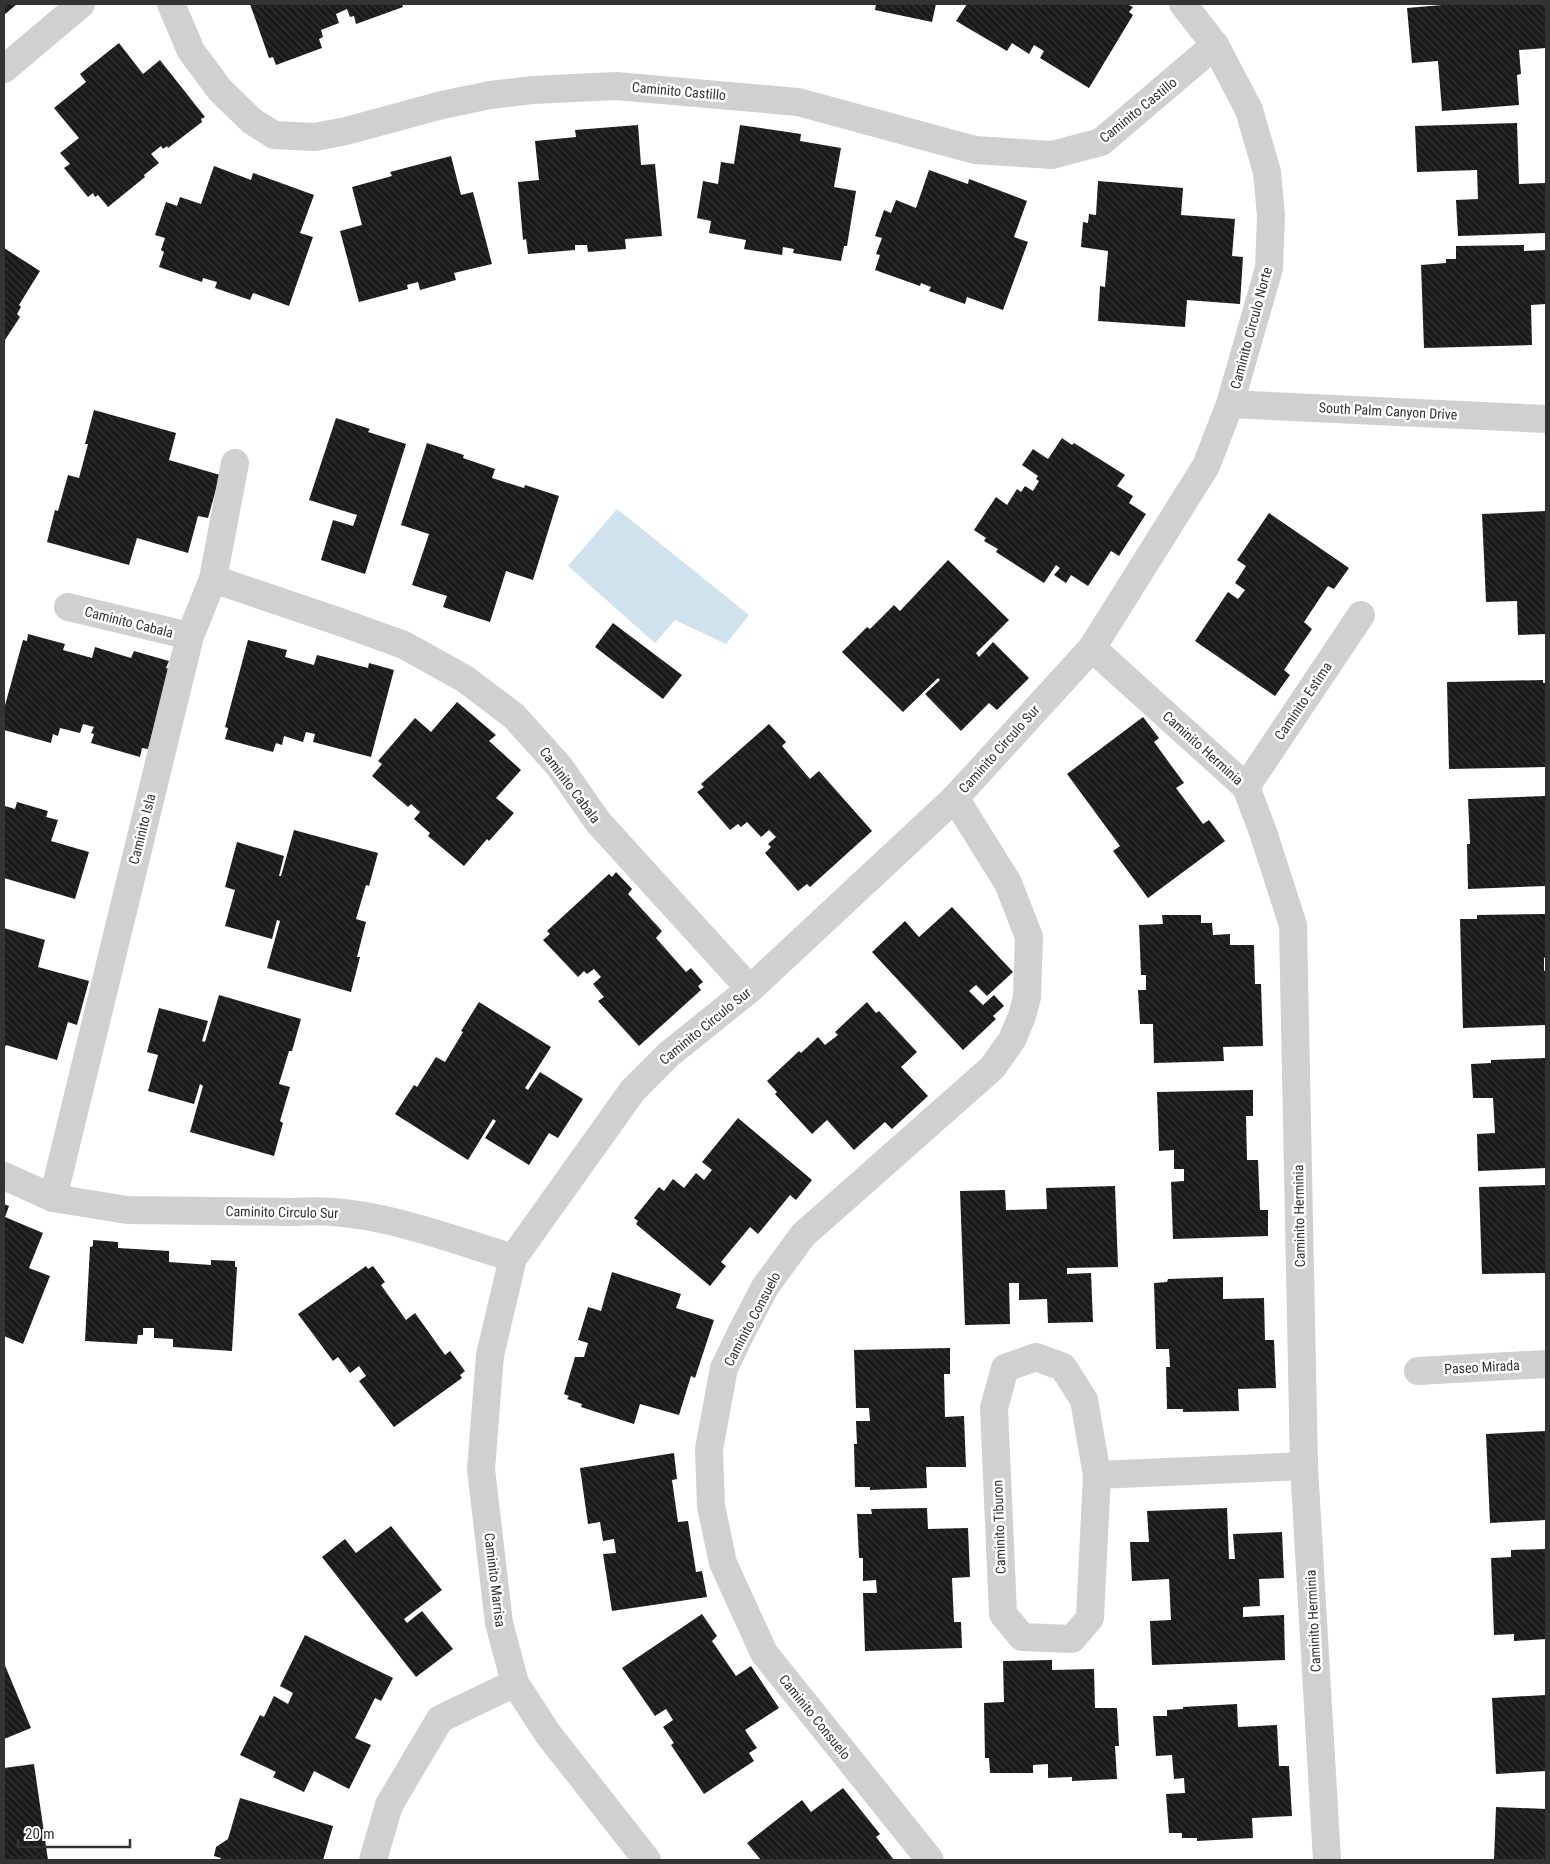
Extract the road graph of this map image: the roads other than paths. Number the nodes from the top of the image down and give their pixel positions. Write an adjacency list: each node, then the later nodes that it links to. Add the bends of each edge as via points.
1 (81, 4): 5 (street)
2 (171, 4): 4 (street, Caminito Castillo, via 191,52 220,90 252,121 274,135 315,137 490,95 616,86 798,102 975,150 1052,155 1101,142)
3 (1182, 4): 4 (street, Caminito Circulo Norte)
4 (1215, 46): 6 (street, Caminito Circulo Norte, via 1249,110 1267,172 1271,216 1269,268)
5 (4, 69)
6 (1230, 404): 7 (street, South Palm Canyon Drive); 13 (street, Caminito Circulo Sur, via 1206,466)
7 (1546, 419)
8 (235, 463): 9 (street, Caminito Isla)
9 (213, 579): 12 (street, Caminito Isla); 16 (street, Caminito Cabala, via 404,645 465,679 514,716 559,766 598,822)
10 (68, 607): 12 (street, Caminito Cabala)
11 (1361, 615): 14 (street, Caminito Estima)
12 (190, 636): 18 (street, Caminito Isla)
13 (1092, 648): 14 (street, Caminito Herminia); 15 (street, Caminito Circulo Sur)
14 (1246, 786): 22 (street, Caminito Herminia, via 1293,925)
15 (955, 798): 16 (street, Caminito Circulo Sur); 27 (street, Caminito Consuelo, via 1008,883 1029,937 1028,997 1022,1016 1012,1040 992,1068 803,1235 766,1287 724,1368 709,1449 711,1506 723,1563 764,1653)
16 (750, 990): 19 (street, Caminito Circulo Sur, via 668,1055 633,1090)
17 (4, 1176): 18 (street, Caminito Circulo Sur)
18 (53, 1198): 19 (street, Caminito Circulo Sur, via 127,1210 319,1210 357,1214)
19 (513, 1258): 24 (street, Caminito Marrisa, via 490,1355 481,1469 498,1623)
20 (1546, 1364): 21 (street, Paseo Mirada)
21 (1418, 1371)
22 (1304, 1466): 23 (street); 28 (street, Caminito Herminia)
23 (1097, 1475): 23 (street, Caminito Tiburon, via 1084,1400 1063,1367 1036,1357 1005,1368 994,1408 1003,1614 1022,1637 1072,1639 1090,1618)
24 (515, 1683): 25 (street, via 440,1719 389,1805); 26 (street, Caminito Marrisa, via 548,1734)
25 (373, 1860)
26 (647, 1860)
27 (930, 1860)
28 (1327, 1860)

